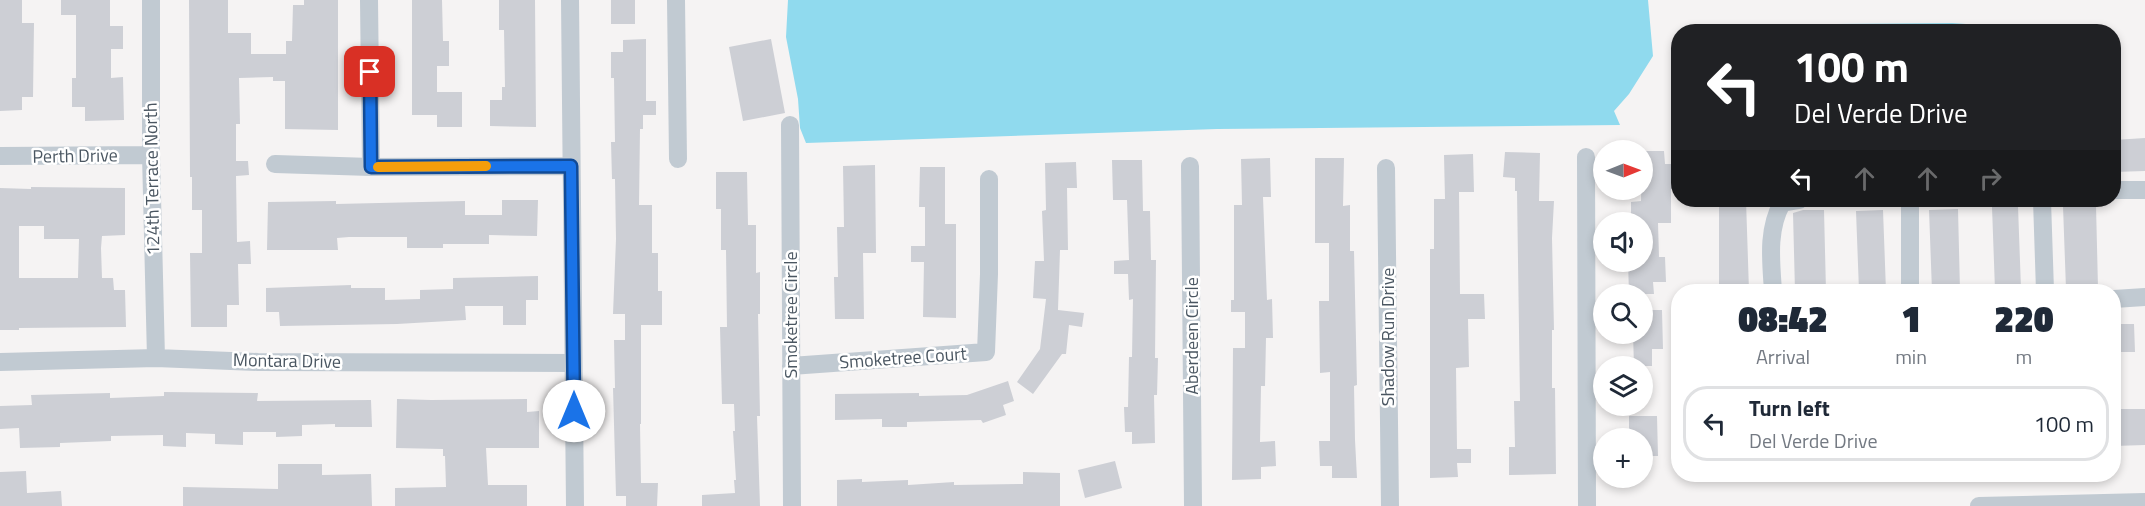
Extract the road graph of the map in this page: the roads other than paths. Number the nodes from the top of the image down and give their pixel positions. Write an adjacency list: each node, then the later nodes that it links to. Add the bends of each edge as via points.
1 (151, 0): 6 (street, 124th Terrace North)
2 (369, 0): 13 (street)
3 (570, 0): 11 (street)
4 (676, 0): 9 (street)
5 (790, 125): 29 (street, Smoketree Circle)
6 (151, 155): 7 (street, Perth Drive); 26 (street, 124th Terrace North)
7 (0, 156)
8 (1586, 157): 35 (street)
9 (678, 159)
10 (275, 164): 13 (street)
11 (571, 166): 13 (street); 28 (street)
12 (1190, 166): 33 (street, Aberdeen Circle)
13 (371, 167)
14 (1386, 168): 34 (street, Shadow Run Drive)
15 (989, 179): 29 (street, Smoketree Court, via 986,352)
16 (2121, 190): 17 (street)
17 (2145, 190)
18 (1780, 207): 21 (street, via 1774,218 1770,253)
19 (1910, 207): 22 (street)
20 (2042, 207): 23 (street)
21 (1772, 284)
22 (1910, 284)
23 (2045, 284)
24 (2145, 297): 25 (street)
25 (2121, 299)
26 (156, 358): 27 (street, Montara Drive); 28 (street, Montara Drive)
27 (0, 362)
28 (573, 363): 31 (street)
29 (791, 366): 32 (street, Smoketree Circle)
30 (2145, 502): 36 (street)
31 (575, 506)
32 (792, 506)
33 (1193, 506)
34 (1390, 506)
35 (1587, 506)
36 (1979, 506)

